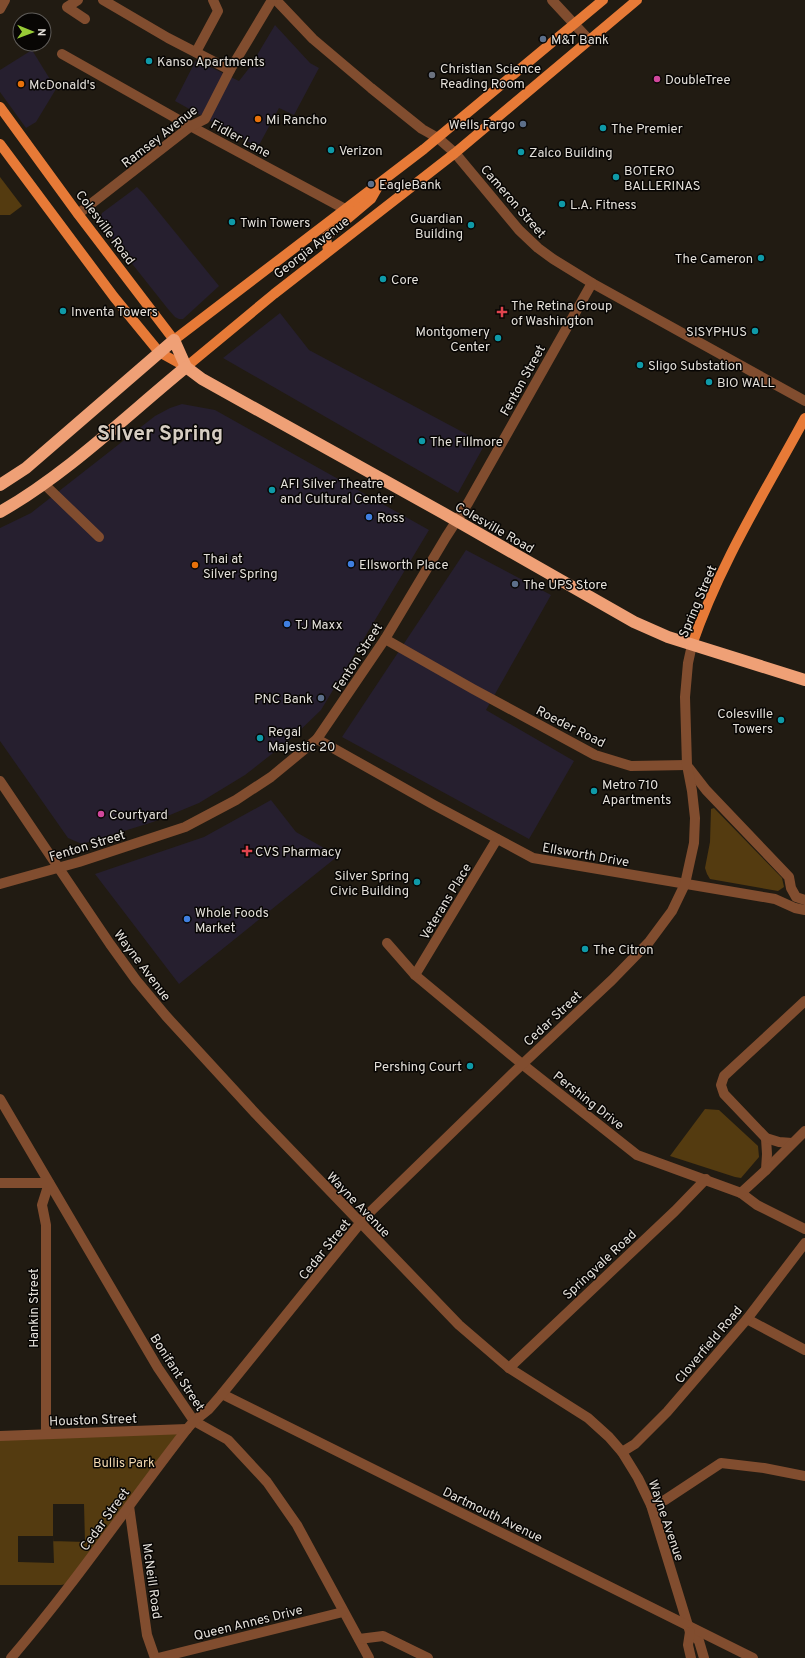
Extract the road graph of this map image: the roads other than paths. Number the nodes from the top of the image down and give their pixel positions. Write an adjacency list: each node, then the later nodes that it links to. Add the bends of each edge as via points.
1 (5, 0): 10 (street)
2 (78, 0): 11 (street, via 67,7)
3 (103, 0): 14 (street)
4 (213, 0): 14 (street, via 218,11)
5 (272, 0): 16 (street, Ramsey Avenue)
6 (276, 0): 19 (street, Cameron Street, via 313,39 422,129)
7 (552, 0): 12 (street)
8 (603, 0): 12 (main road, Georgia Avenue)
9 (637, 0): 13 (main road, Georgia Avenue)
10 (0, 9)
11 (85, 19)
12 (574, 24): 13 (street); 19 (main road, Georgia Avenue)
13 (590, 41): 21 (main road, Georgia Avenue)
14 (196, 52): 16 (street)
15 (62, 54): 18 (street, Fidler Lane)
16 (230, 70): 18 (street, Ramsey Avenue, via 206,119)
17 (0, 107): 24 (main road, Colesville Road)
18 (191, 126): 23 (street, Fidler Lane); 24 (street, Ramsey Avenue)
19 (438, 138): 21 (street, Cameron Street); 22 (main road, Georgia Avenue)
20 (0, 144): 28 (main road, Colesville Road, via 114,297)
21 (455, 153): 25 (main road, Georgia Avenue); 26 (street, Cameron Street, via 519,230 538,248)
22 (380, 183): 23 (main road, Georgia Avenue); 25 (main road, via 372,199 326,237)
23 (345, 209): 27 (main road, Georgia Avenue)
24 (78, 214): 27 (main road, Colesville Road)
25 (328, 251): 29 (main road, Georgia Avenue)
26 (592, 283): 30 (street, Cameron Street); 35 (street, Fenton Street)
27 (174, 340): 28 (highway, Georgia Avenue); 29 (highway, Colesville Road)
28 (159, 352): 29 (main road, Colesville Road); 33 (highway, Georgia Avenue, via 26,468)
29 (186, 367): 32 (highway, Georgia Avenue, via 111,432); 35 (highway, Colesville Road, via 202,379)
30 (805, 401)
31 (805, 418): 38 (main road, Spring Street, via 736,544 700,621)
32 (44, 484): 34 (highway, Georgia Avenue); 36 (street)
33 (0, 485)
34 (0, 512)
35 (457, 521): 37 (street, Fenton Street); 38 (highway, Colesville Road, via 634,622)
36 (99, 537)
37 (385, 638): 40 (street, Fenton Street); 41 (street, Roeder Road, via 595,755 631,766)
38 (692, 645): 39 (highway, Colesville Road); 41 (street, Spring Street, via 685,698)
39 (805, 680)
40 (316, 739): 43 (street, Ellsworth Drive); 44 (street, Fenton Street, via 271,777 236,800 185,827)
41 (687, 765): 46 (street, Spring Street, via 695,818 694,843); 47 (street, via 706,790 789,877 791,888)
42 (0, 780): 44 (street, Wayne Avenue)
43 (497, 839): 46 (street, Ellsworth Drive, via 533,858); 50 (street, Veterans Place)
44 (58, 868): 45 (street, Fenton Street); 62 (street, Wayne Avenue, via 136,980 166,1016)
45 (0, 884)
46 (685, 884): 48 (street, Ellsworth Drive, via 775,899); 52 (street, Cedar Street, via 672,911 649,942)
47 (800, 899)
48 (805, 910)
49 (387, 943): 50 (street, Pershing Drive)
50 (415, 975): 52 (street, Pershing Drive)
51 (805, 1001): 55 (street, via 724,1076 721,1085 724,1094)
52 (522, 1064): 58 (street, Pershing Drive, via 637,1155); 62 (street, Cedar Street, via 375,1207)
53 (0, 1099): 60 (street, Bonifant Street)
54 (805, 1131): 56 (street)
55 (766, 1138): 56 (street); 57 (street)
56 (792, 1143): 57 (street)
57 (766, 1170): 61 (street)
58 (706, 1179): 61 (street, Pershing Drive); 67 (street, Springvale Road)
59 (0, 1183): 60 (street)
60 (48, 1183): 69 (street, Bonifant Street, via 158,1368); 71 (street, Hankin Street, via 42,1205 46,1225)
61 (741, 1193): 63 (street, Pershing Drive, via 757,1205)
62 (361, 1224): 67 (street, Wayne Avenue, via 459,1325); 68 (street, Cedar Street)
63 (805, 1229)
64 (805, 1243): 65 (street, Cloverfield Road)
65 (747, 1319): 66 (street); 73 (street, Cloverfield Road, via 668,1412 635,1444)
66 (805, 1350)
67 (508, 1368): 73 (street, Wayne Avenue, via 588,1418)
68 (222, 1394): 69 (street, Cedar Street, via 209,1410); 78 (street, Dartmouth Avenue)
69 (194, 1421): 70 (street, Cedar Street); 77 (street, Bonifant Street, via 228,1440 267,1482 297,1525)
70 (187, 1429): 71 (street, Houston Street); 76 (street, Cedar Street)
71 (46, 1433): 72 (street, Houston Street)
72 (0, 1436)
73 (622, 1452): 75 (street, Wayne Avenue)
74 (805, 1476): 75 (street, via 721,1463 665,1500)
75 (651, 1505): 78 (street, Wayne Avenue)
76 (129, 1506): 80 (street, Cedar Street, via 73,1583); 81 (street, McNeill Road, via 148,1635)
77 (343, 1612): 79 (street, Bonifant Street); 82 (street, Queen Annes Drive)
78 (689, 1629): 85 (street, Wayne Avenue, via 688,1645); 86 (street, Wayne Avenue, via 699,1641); 87 (street, Dartmouth Avenue)
79 (359, 1639): 83 (street, Bonifant Street); 84 (street, via 383,1636)
80 (11, 1658)
81 (155, 1658)
82 (158, 1658)
83 (369, 1658)
84 (428, 1658)
85 (691, 1658)
86 (704, 1658)
87 (753, 1658)

